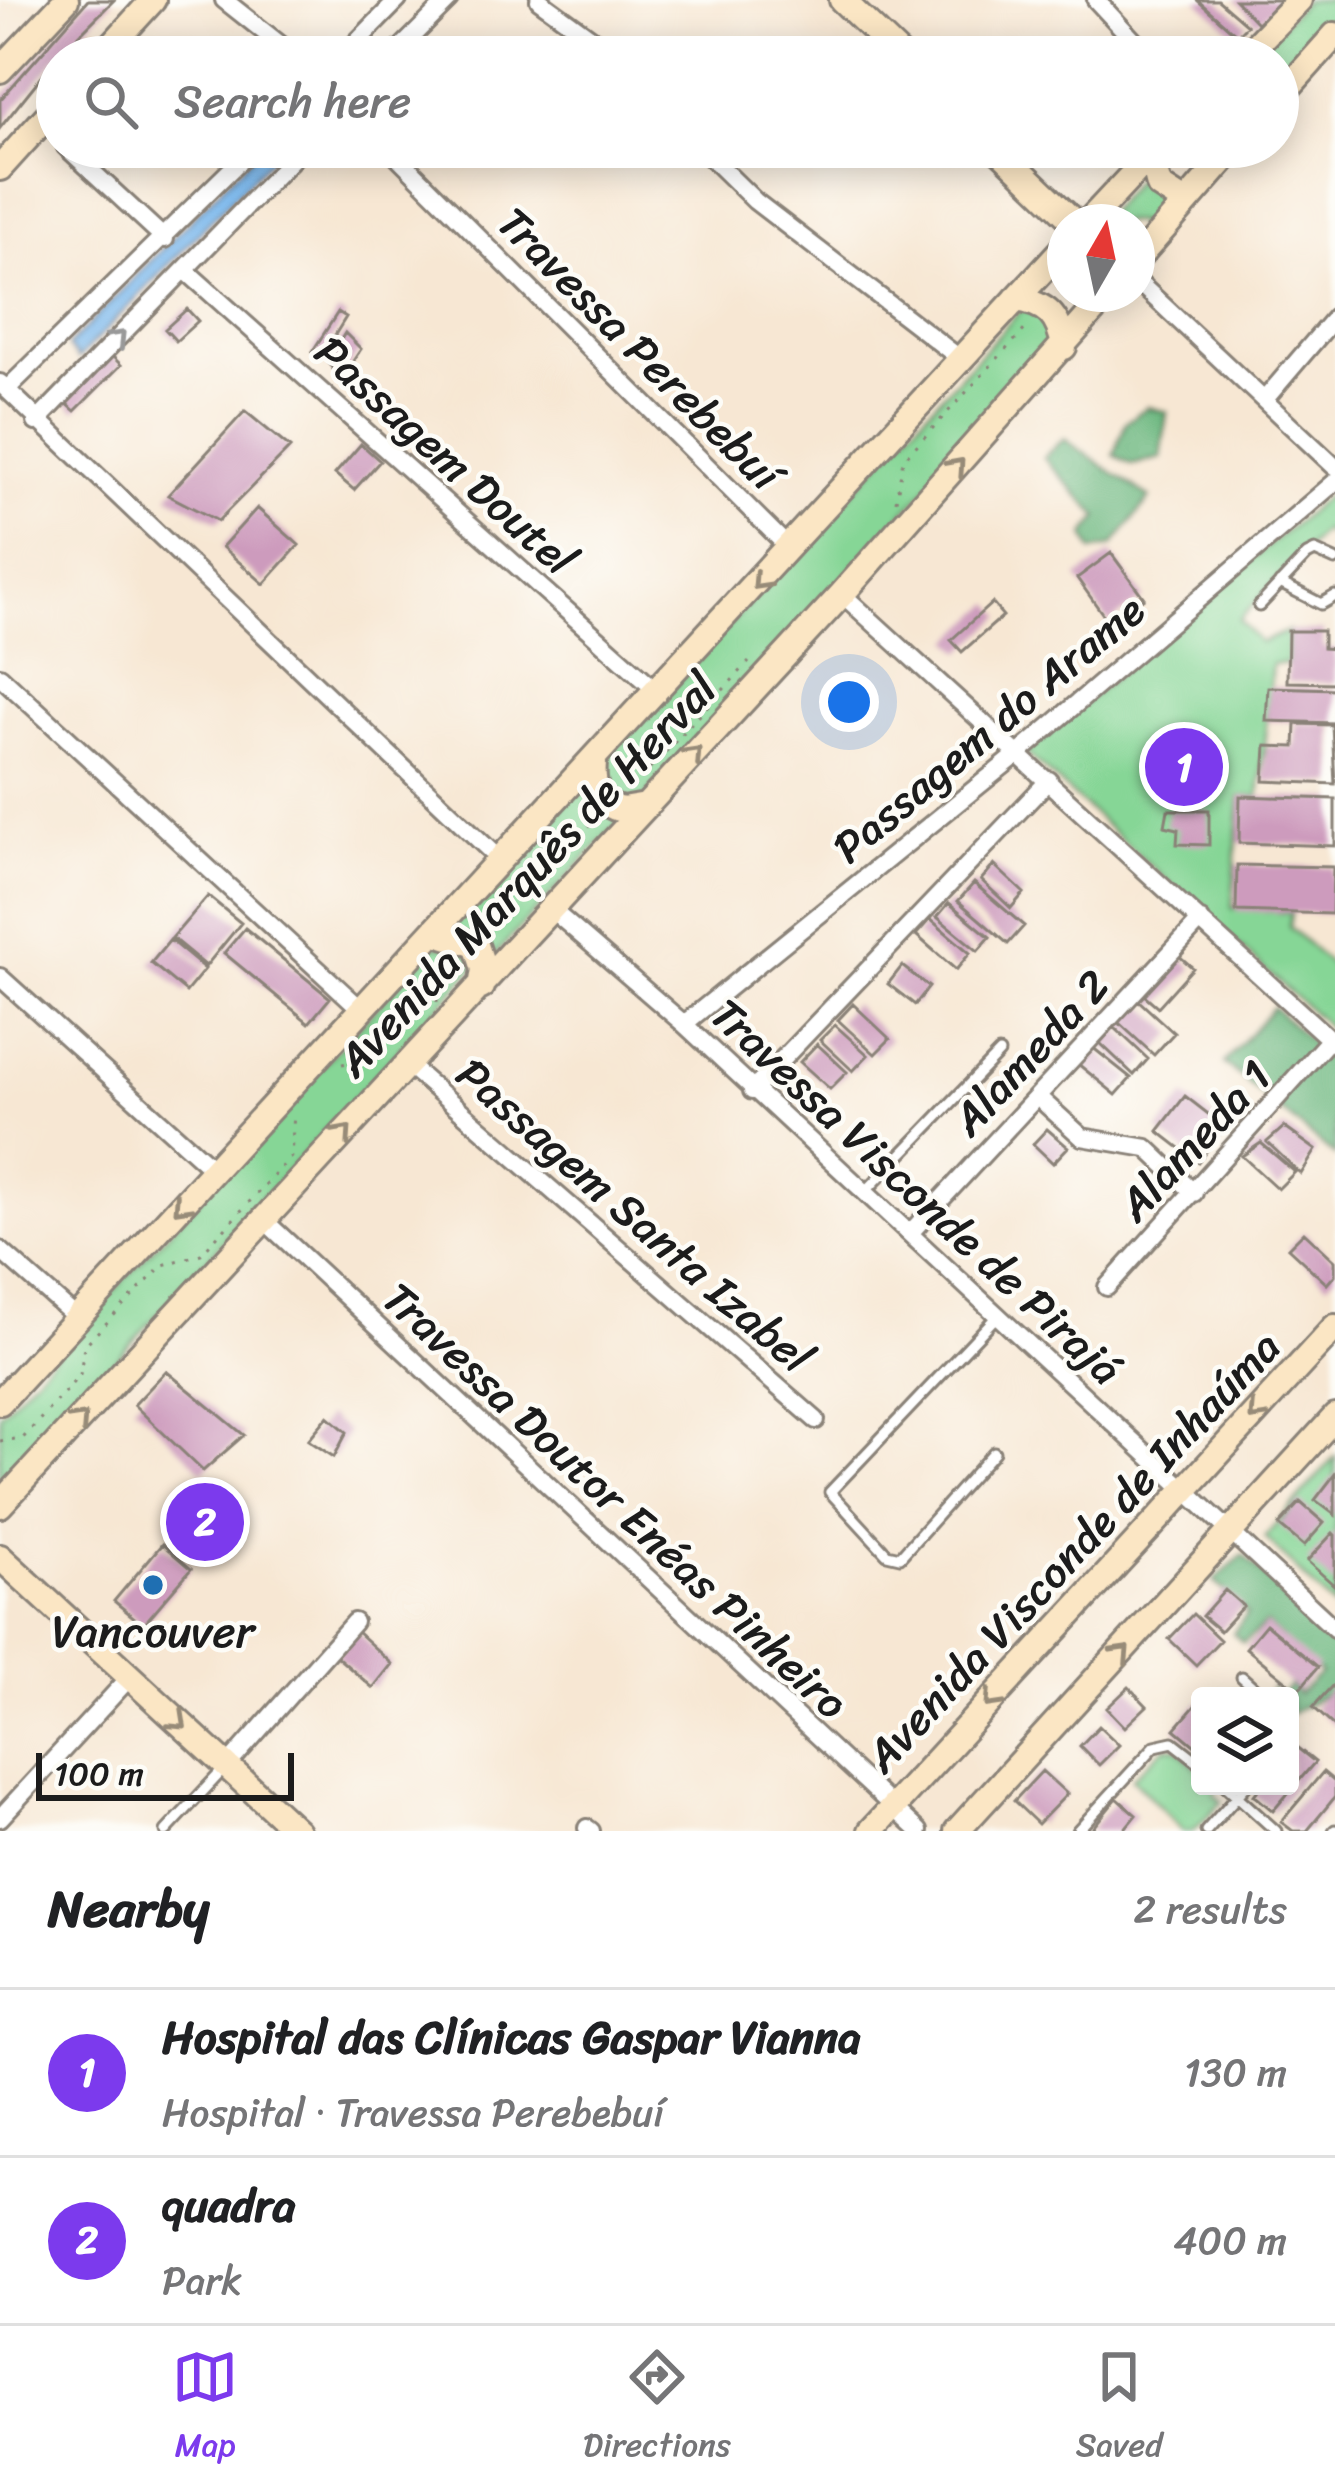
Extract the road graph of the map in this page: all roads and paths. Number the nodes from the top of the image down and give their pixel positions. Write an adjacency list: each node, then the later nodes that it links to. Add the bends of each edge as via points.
1 (66, 0): 19 (main road)
2 (153, 0): 11 (main road)
3 (224, 0): 12 (street)
4 (398, 0): 13 (street)
5 (449, 0): 14 (street)
6 (539, 0): 15 (street)
7 (842, 0): 16 (main road)
8 (1096, 0): 17 (street)
9 (1299, 0): 18 (main road)
10 (1335, 34): 20 (main road)
11 (120, 36)
12 (269, 36)
13 (363, 36)
14 (413, 36)
15 (588, 36)
16 (880, 36)
17 (1129, 36)
18 (1264, 36)
19 (0, 70)
20 (1299, 74)
21 (36, 136): 22 (main road)
22 (0, 167)
23 (89, 168): 36 (street)
24 (234, 168): 36 (street)
25 (284, 168): 38 (street)
26 (409, 168): 53 (street, Travessa Perebebuí)
27 (722, 168): 46 (street)
28 (1018, 168): 33 (main road)
29 (1138, 168): 34 (main road)
30 (1157, 168): 32 (main road, via 1160,186)
31 (1216, 168): 32 (main road)
32 (1185, 203): 35 (main road)
33 (1055, 204)
34 (1105, 204)
35 (1155, 238)
36 (165, 239): 47 (street)
37 (1047, 265): 40 (main road, Avenida Marquês de Herval)
38 (185, 270): 49 (street, one-way to 38); 61 (street, Passagem Doutel)
39 (1155, 297): 48 (street)
40 (1016, 298): 41 (main road); 46 (main road, Avenida Marquês de Herval)
41 (1047, 308): 52 (path, via 903,460)
42 (1050, 312): 45 (main road)
43 (1093, 312): 45 (main road, Avenida Marquês de Herval)
44 (1335, 317): 48 (street)
45 (1064, 347): 56 (main road, Avenida Marquês de Herval, one-way to 45)
46 (962, 360): 53 (main road, Avenida Marquês de Herval)
47 (4, 386): 49 (street)
48 (1266, 398): 50 (street)
49 (37, 422): 68 (street)
50 (1335, 467)
51 (1335, 482): 62 (street, Passagem do Arame)
52 (895, 511)
53 (790, 549): 61 (main road, Avenida Marquês de Herval, one-way to 61)
54 (1335, 560): 55 (lane, via 1315,551)
55 (1280, 584): 57 (lane, via 1321,604); 58 (lane)
56 (842, 594): 62 (street); 65 (main road, Avenida Marquês de Herval, one-way to 56)
57 (1335, 596)
58 (1259, 606)
59 (762, 648): 66 (path)
60 (0, 676): 76 (street)
61 (658, 692): 63 (main road, Avenida Marquês de Herval)
62 (1019, 753): 64 (street); 77 (street, Passagem do Arame)
63 (593, 763): 66 (main road, via 592,783); 68 (main road, Avenida Marquês de Herval)
64 (1048, 780): 70 (street); 82 (street, Passagem do Arame)
65 (646, 806): 66 (main road); 69 (main road, Avenida Marquês de Herval)
66 (614, 808): 67 (path, via 585,829)
67 (547, 834)
68 (503, 873): 71 (main road, Avenida Marquês de Herval); 72 (path)
69 (551, 909): 74 (main road, Avenida Marquês de Herval); 77 (street, Travessa Visconde de Pirajá)
70 (1201, 920): 78 (street); 83 (street, Alameda 2)
71 (437, 933): 72 (main road); 76 (main road, Avenida Marquês de Herval)
72 (463, 937): 74 (main road, via 482,956); 75 (path, via 438,959)
73 (0, 977): 85 (street)
74 (481, 987): 80 (main road, Avenida Marquês de Herval)
75 (436, 1003)
76 (363, 1011): 85 (main road, Avenida Marquês de Herval)
77 (684, 1024): 82 (street, Travessa Visconde de Pirajá)
78 (1333, 1042): 87 (street, Alameda 1)
79 (999, 1053): 86 (lane)
80 (402, 1054): 81 (path); 88 (main road, Avenida Marquês de Herval, one-way to 80); 97 (street, Passagem Santa Izabel)
81 (334, 1065)
82 (752, 1091): 86 (street, Travessa Visconde de Pirajá)
83 (1038, 1097): 87 (street, via 1082,1137 1147,1148); 89 (street, Alameda 2)
84 (294, 1114): 98 (path, via 291,1157 201,1254 163,1265 84,1346 80,1375 23,1438)
85 (214, 1170): 93 (main road, Avenida Marquês de Herval, one-way to 93)
86 (865, 1192): 89 (street, Travessa Visconde de Pirajá)
87 (1193, 1192): 91 (street, Alameda 1)
88 (265, 1221): 101 (main road, Avenida Marquês de Herval, one-way to 88); 112 (street, Travessa Doutor Enéas Pinheiro)
89 (910, 1233): 92 (street, Travessa Visconde de Pirajá)
90 (0, 1250): 93 (street)
91 (1107, 1287)
92 (998, 1315): 99 (lane, via 830,1492 887,1554 900,1557); 100 (street, Travessa Visconde de Pirajá)
93 (77, 1318): 95 (main road, Avenida Marquês de Herval)
94 (1335, 1327): 100 (main road, Avenida Visconde de Inhaúma, one-way to 100)
95 (0, 1402)
96 (1335, 1418): 102 (main road)
97 (816, 1420)
98 (0, 1441)
99 (994, 1452)
100 (1185, 1489): 102 (street, Travessa Visconde de Pirajá); 112 (main road, Avenida Visconde de Inhaúma, one-way to 112)
101 (0, 1505)
102 (1233, 1535): 105 (street, Travessa Visconde de Pirajá); 118 (main road, one-way to 102)
103 (0, 1557): 106 (main road)
104 (354, 1622): 110 (street)
105 (1335, 1629)
106 (130, 1677): 110 (main road, one-way to 110); 113 (street)
107 (1242, 1678): 108 (lane)
108 (1252, 1687)
109 (1191, 1756): 119 (lane, via 1173,1742 1155,1746)
110 (227, 1766): 114 (lane); 115 (main road)
111 (1237, 1796): 120 (lane); 121 (lane)
112 (893, 1808): 116 (main road, Avenida Visconde de Inhaúma); 117 (street, Travessa Doutor Enéas Pinheiro)
113 (0, 1818)
114 (166, 1831)
115 (298, 1831)
116 (872, 1831)
117 (919, 1831)
118 (957, 1831)
119 (1077, 1831)
120 (1206, 1831)
121 (1276, 1831)

